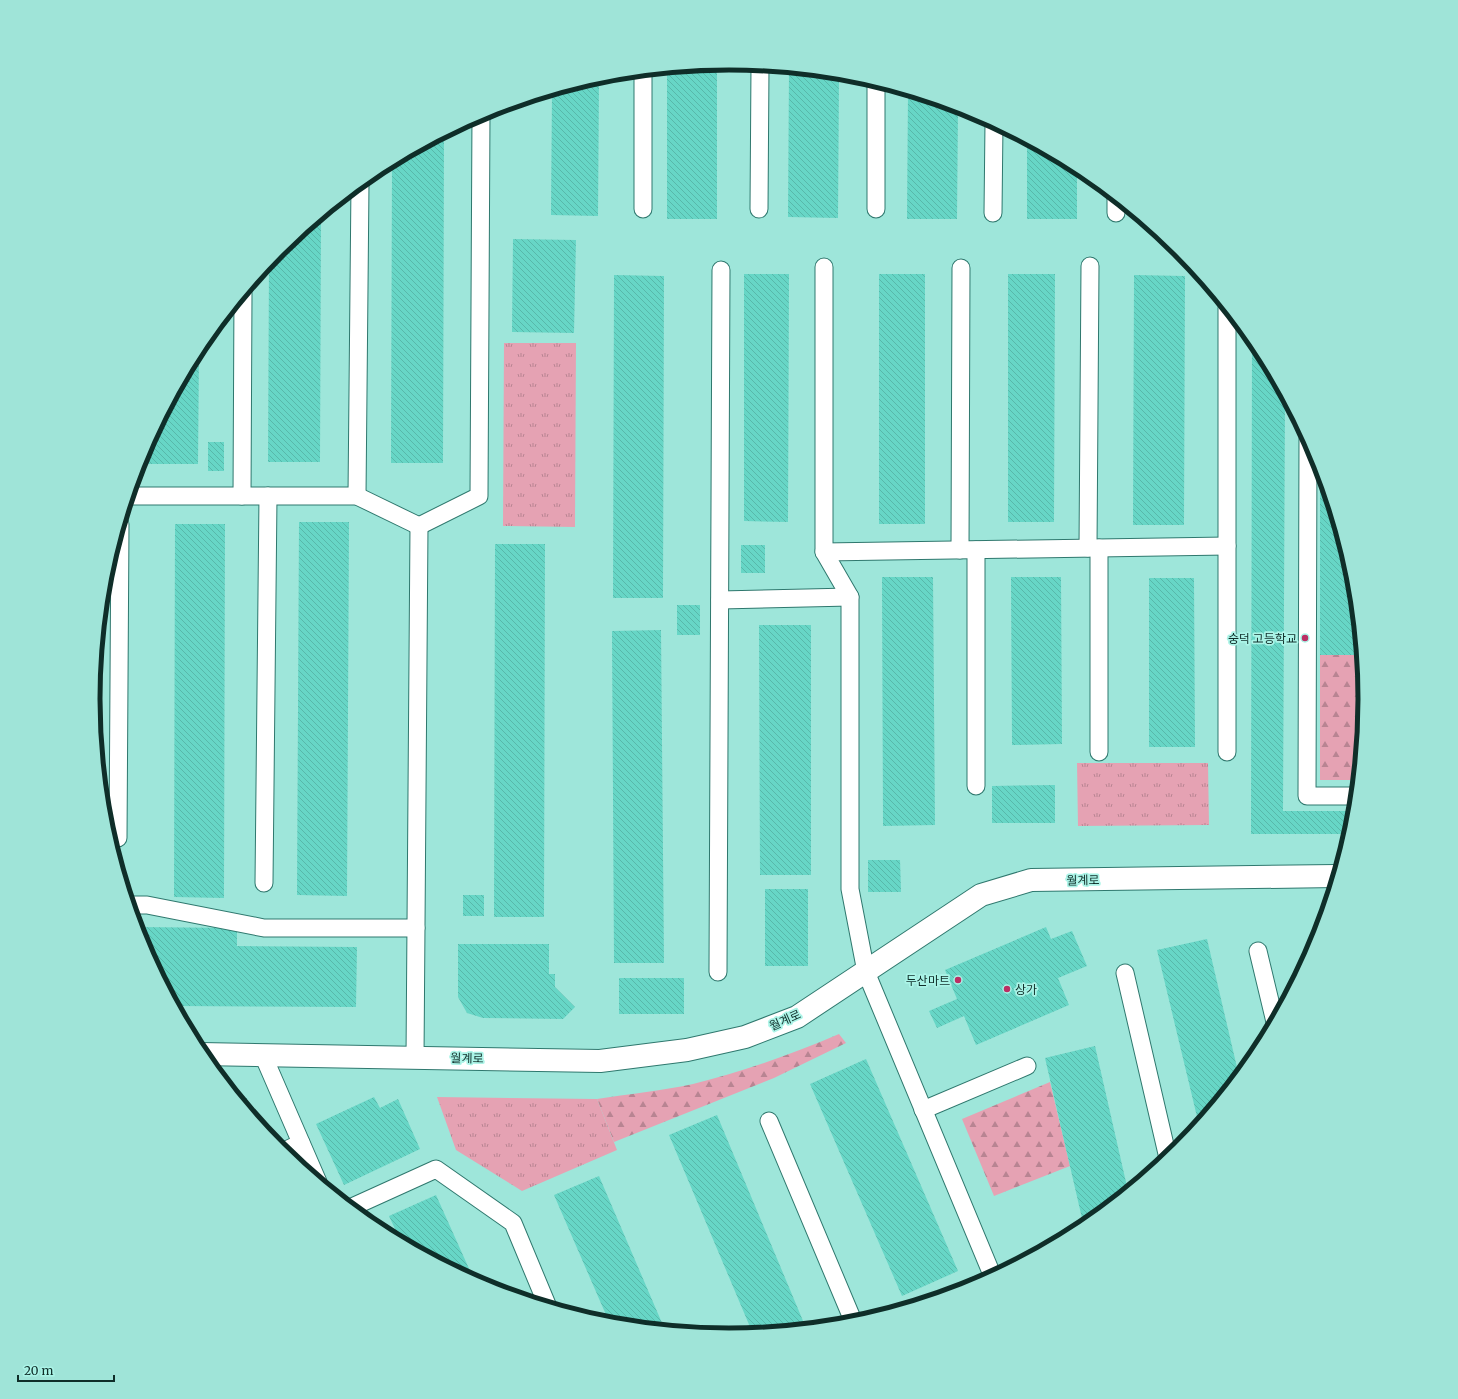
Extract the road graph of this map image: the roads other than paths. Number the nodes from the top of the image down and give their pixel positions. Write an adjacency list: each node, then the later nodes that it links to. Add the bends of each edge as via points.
1 (760, 71): 8 (lane)
2 (643, 76): 7 (lane)
3 (876, 87): 9 (lane)
4 (481, 121): 22 (lane, via 479,496)
5 (994, 129): 10 (lane)
6 (360, 190): 21 (lane)
7 (643, 209)
8 (759, 209)
9 (876, 210)
10 (993, 212)
11 (1090, 266): 25 (lane)
12 (824, 267): 27 (lane)
13 (961, 268): 26 (lane)
14 (721, 270): 29 (lane)
15 (243, 300): 19 (lane)
16 (1227, 315): 24 (lane)
17 (1308, 452): 33 (lane, via 1307,796)
18 (133, 496): 19 (lane)
19 (242, 496): 20 (lane)
20 (268, 496): 21 (lane); 36 (lane)
21 (357, 496): 22 (lane)
22 (419, 526): 38 (lane)
23 (120, 542): 34 (lane)
24 (1227, 546): 25 (lane); 31 (lane)
25 (1094, 548): 26 (lane); 30 (lane)
26 (968, 550): 27 (lane); 32 (lane)
27 (824, 552): 28 (lane)
28 (850, 597): 29 (lane); 41 (lane, via 850,889)
29 (720, 600): 40 (lane)
30 (1099, 752)
31 (1227, 752)
32 (976, 786)
33 (1351, 796)
34 (118, 838)
35 (1333, 876): 41 (street, 월계로, via 1031,880 982,895)
36 (264, 883)
37 (134, 905): 38 (lane, via 147,905 264,928)
38 (416, 928): 46 (lane)
39 (1258, 951): 43 (lane)
40 (718, 972)
41 (866, 972): 46 (street, 월계로, via 797,1017 745,1037 687,1050 600,1061); 48 (lane)
42 (1125, 973): 52 (lane)
43 (1273, 1015)
44 (210, 1054): 45 (street, 월계로)
45 (263, 1055): 46 (street, 월계로); 50 (lane)
46 (415, 1058)
47 (1027, 1066): 48 (lane)
48 (923, 1110): 55 (lane)
49 (769, 1121): 57 (lane)
50 (301, 1143): 51 (lane); 53 (lane)
51 (288, 1149)
52 (1167, 1152)
53 (314, 1173)
54 (355, 1206): 56 (lane, via 436,1169 513,1223)
55 (991, 1271)
56 (546, 1302)
57 (851, 1317)

